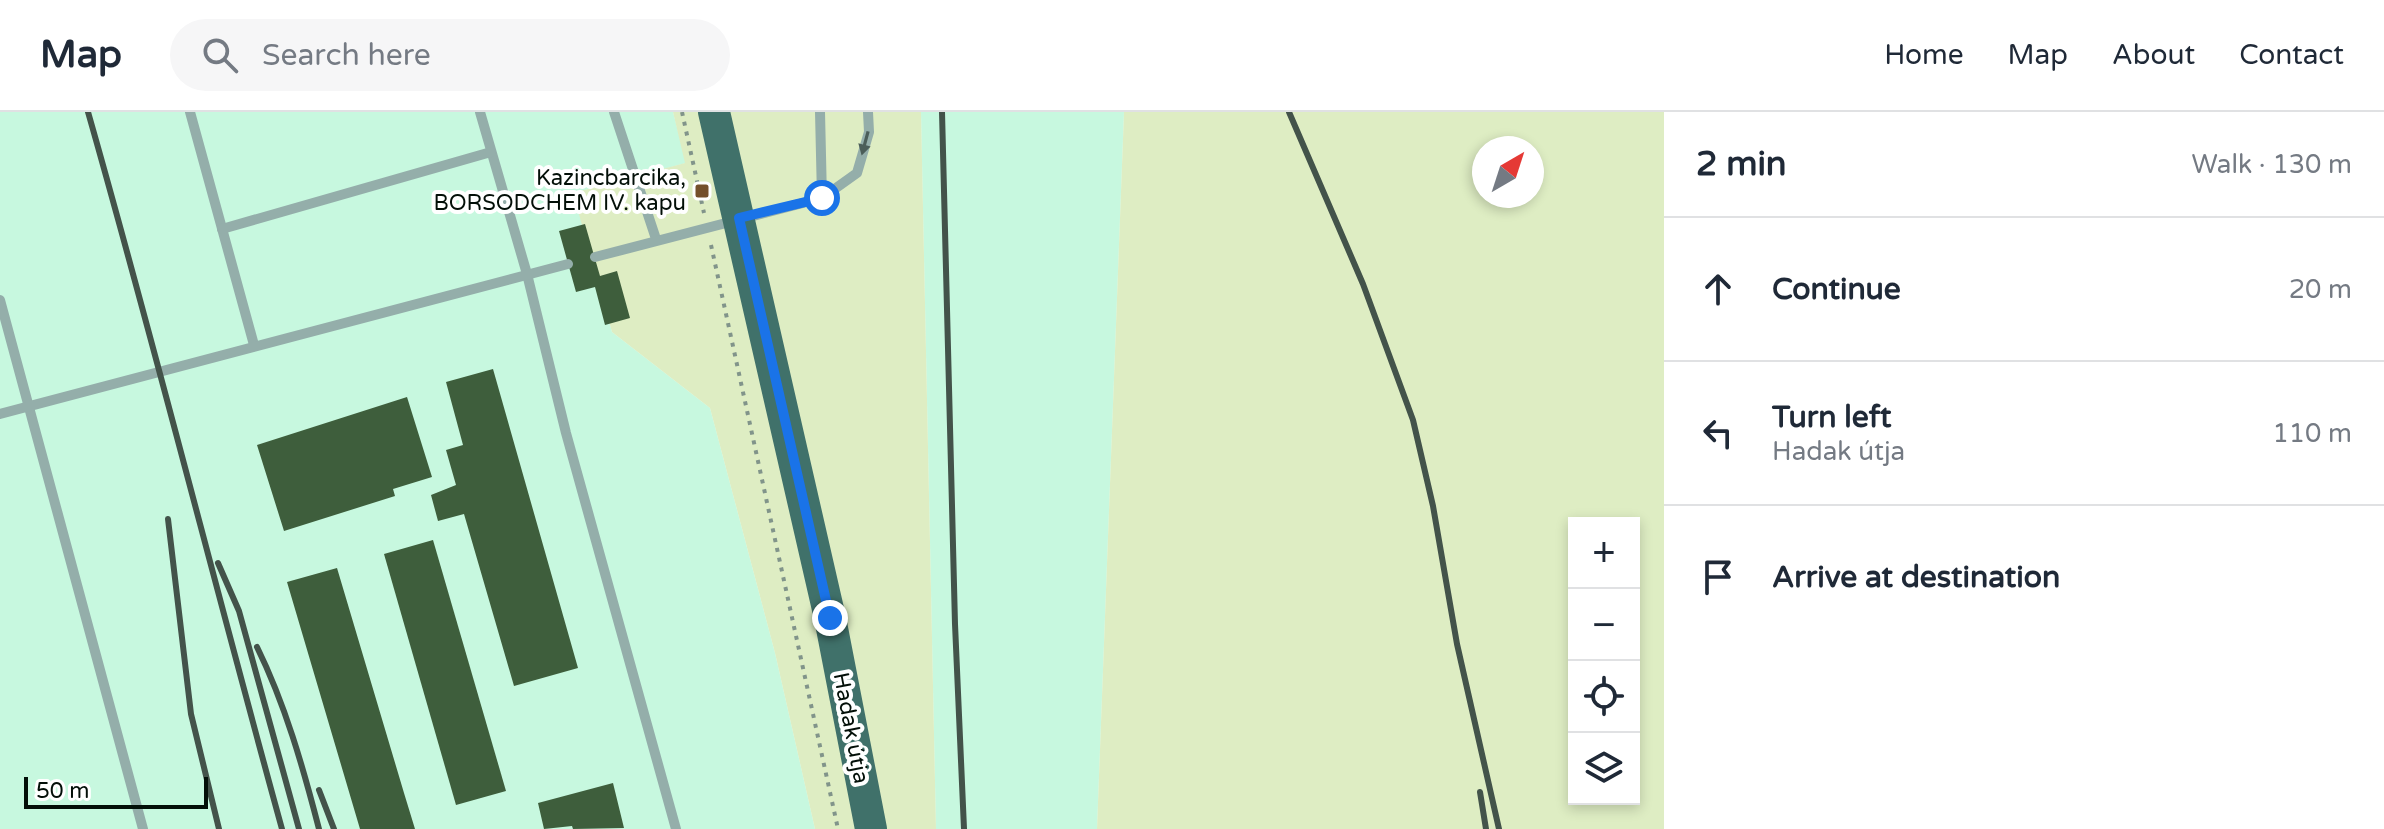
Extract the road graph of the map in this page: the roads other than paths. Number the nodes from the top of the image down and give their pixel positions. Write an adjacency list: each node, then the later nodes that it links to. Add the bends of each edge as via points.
1 (190, 112): 10 (lane)
2 (480, 112): 7 (lane)
3 (614, 112): 11 (lane)
4 (714, 112): 9 (main road, Hadak útja)
5 (820, 112): 8 (lane)
6 (868, 112): 8 (lane, one-way to 8, via 869,132 857,173)
7 (491, 152): 10 (lane); 14 (lane)
8 (822, 198): 9 (lane)
9 (739, 218): 11 (lane); 21 (main road, Hadak útja, via 830,618)
10 (222, 229): 16 (lane)
11 (656, 239): 12 (lane)
12 (595, 257)
13 (568, 264): 14 (lane)
14 (527, 274): 16 (lane); 20 (lane)
15 (0, 300): 17 (lane)
16 (254, 345): 17 (lane)
17 (29, 406): 18 (lane); 19 (lane)
18 (0, 414)
19 (143, 829)
20 (676, 829)
21 (871, 829)

